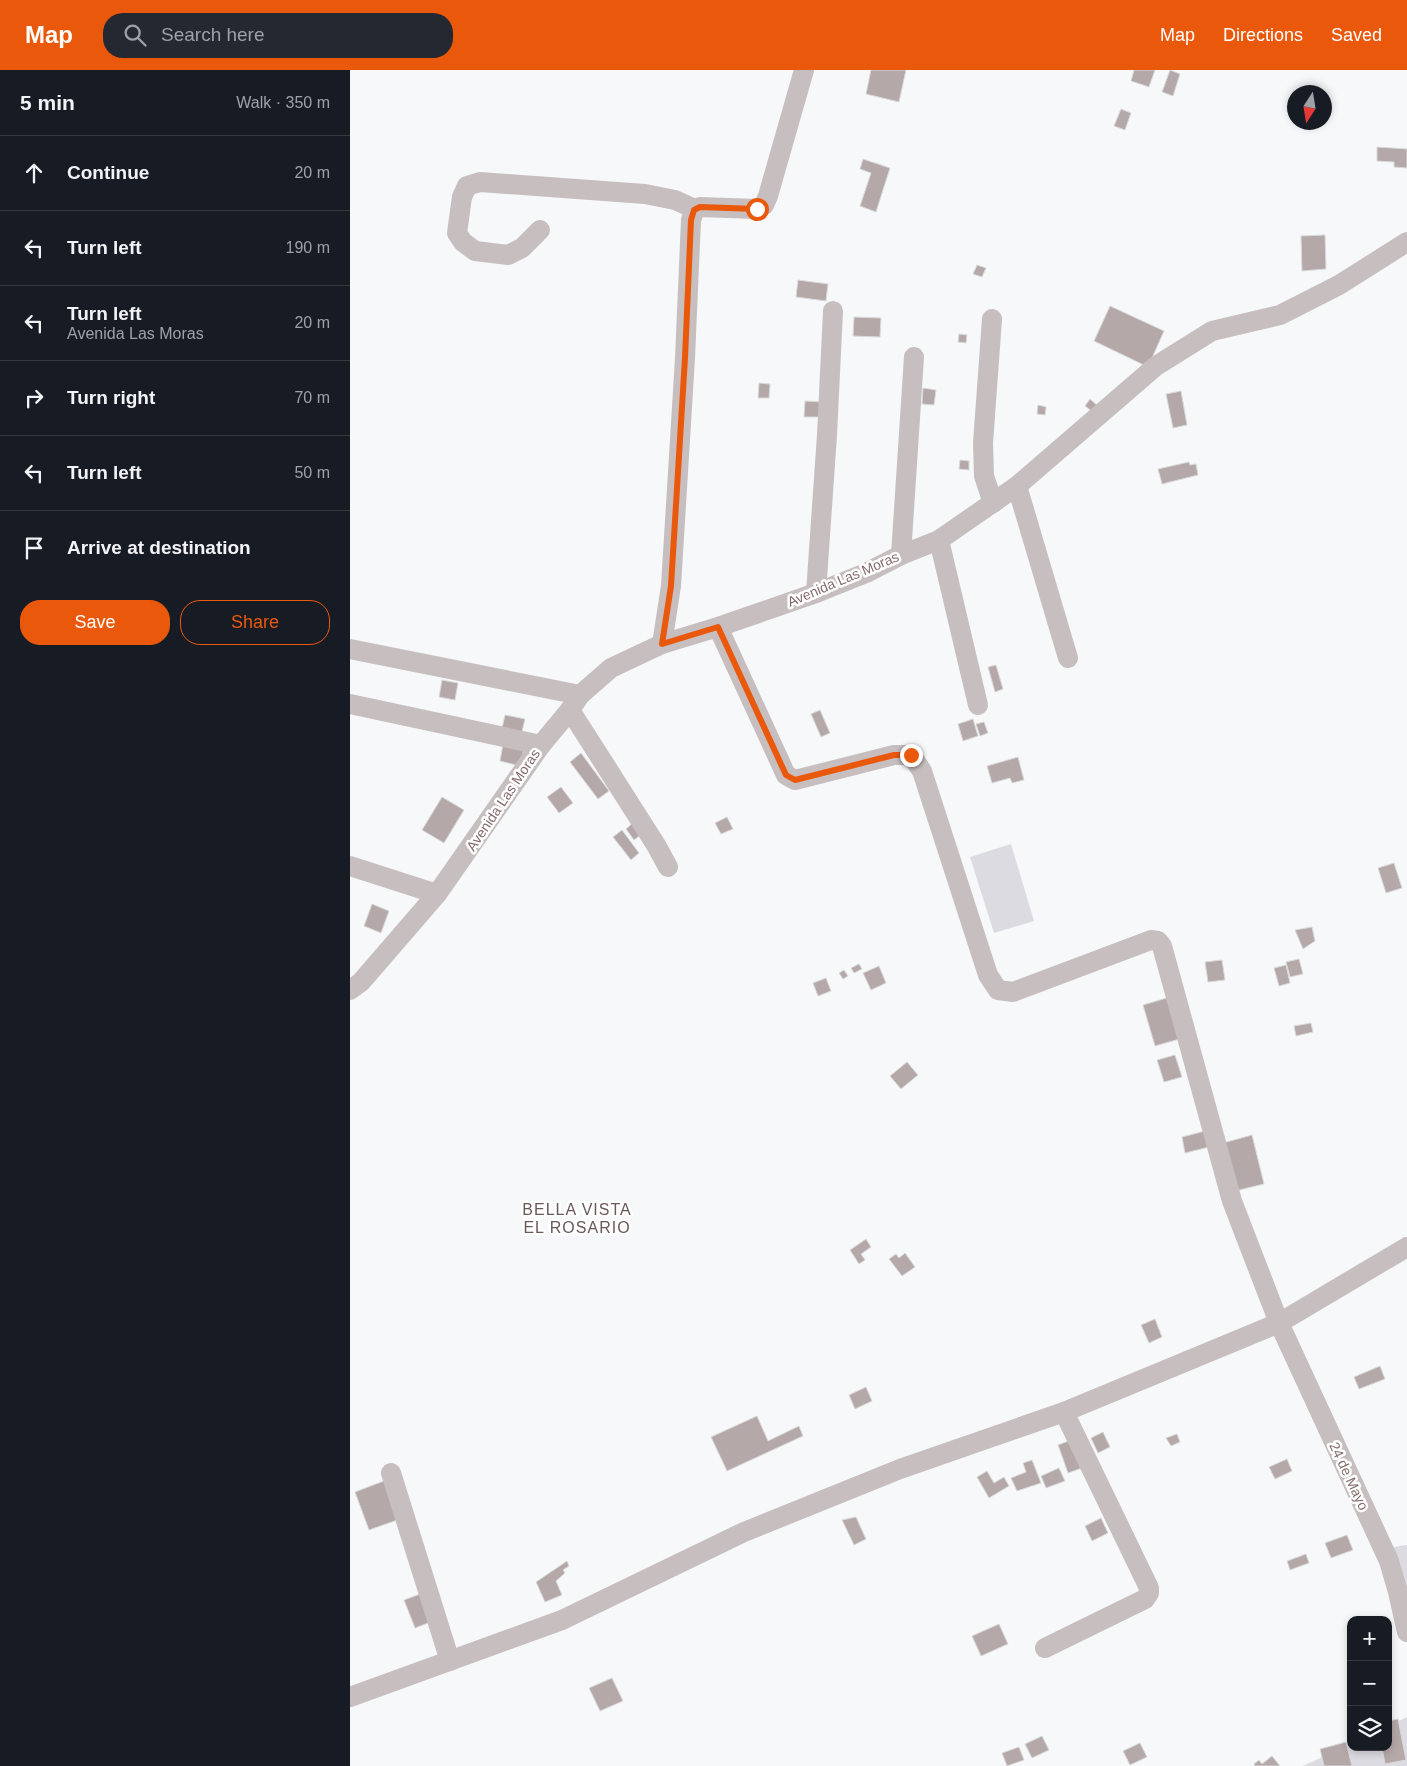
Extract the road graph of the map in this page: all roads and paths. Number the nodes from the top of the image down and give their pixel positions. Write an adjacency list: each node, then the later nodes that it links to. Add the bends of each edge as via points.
1 (804, 70): 2 (street, via 764,204 757,209 700,207)
2 (694, 210): 3 (street, via 675,200 645,194 480,182 468,186 462,197 457,233 475,251 508,255 522,248); 14 (street, via 671,586)
3 (540, 230)
4 (1407, 242): 8 (street, Avenida Las Moras, via 1339,285 1280,315 1212,331 1156,366)
5 (833, 310): 12 (street)
6 (992, 319): 9 (street, via 983,443 984,476)
7 (914, 357): 11 (street)
8 (1017, 486): 9 (street, Avenida Las Moras); 16 (street)
9 (993, 503): 10 (street, Avenida Las Moras)
10 (939, 540): 11 (street, Avenida Las Moras); 19 (street)
11 (901, 555): 12 (street, Avenida Las Moras)
12 (816, 593): 13 (street, Avenida Las Moras)
13 (718, 627): 14 (street, Avenida Las Moras); 26 (street, 24 de Mayo, via 786,775 795,780 894,755 911,755 922,771 988,975 998,990 1013,992 1151,940 1158,941 1232,1201)
14 (662, 644): 17 (street, Avenida Las Moras, via 611,668)
15 (350, 649): 17 (street)
16 (1068, 658)
17 (575, 703): 20 (street, Avenida Las Moras); 22 (street)
18 (350, 704): 20 (street)
19 (978, 705)
20 (541, 745): 23 (street, Avenida Las Moras)
21 (350, 866): 23 (street)
22 (668, 867)
23 (437, 894): 24 (street, Avenida Las Moras)
24 (354, 984)
25 (1407, 1247): 26 (street)
26 (1279, 1323): 27 (street); 29 (street, 24 de Mayo, via 1388,1562)
27 (1064, 1412): 30 (street, via 1149,1593 1145,1599); 31 (street, via 900,1469 744,1532 562,1620)
28 (392, 1473): 31 (street)
29 (1407, 1632)
30 (1045, 1648)
31 (450, 1661): 32 (street)
32 (350, 1697)

